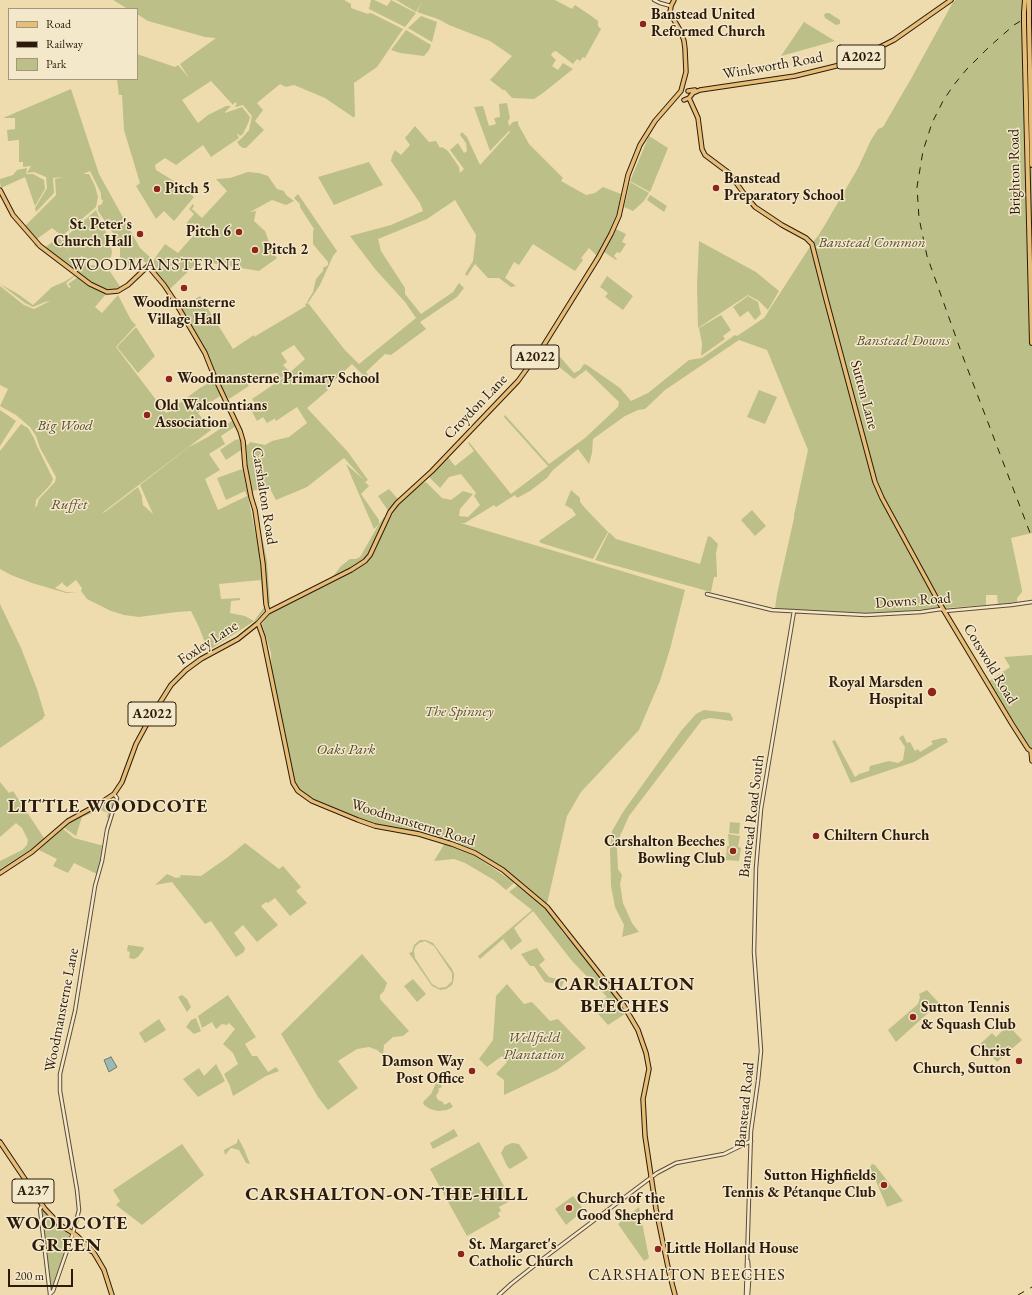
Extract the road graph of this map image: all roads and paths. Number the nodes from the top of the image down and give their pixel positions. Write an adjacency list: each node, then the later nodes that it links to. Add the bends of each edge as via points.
1 (654, 0): 6 (street)
2 (674, 0): 6 (main road)
3 (951, 0): 11 (main road, Winkworth Road / A2022, via 894,40 840,65 795,76)
4 (1024, 0): 7 (highway, Brighton Road)
5 (1029, 0): 7 (highway, Brighton Road)
6 (671, 6): 9 (main road, via 670,13 684,41)
7 (1026, 12): 8 (highway, Brighton Road, bridge)
8 (1026, 22): 17 (highway, Brighton Road); 19 (highway, Brighton Road)
9 (684, 81): 10 (main road); 12 (main road)
10 (687, 90): 11 (main road, Winkworth Road / A2022); 12 (main road, Winkworth Road); 13 (main road, Sutton Lane)
11 (700, 90): 13 (main road, Winkworth Road / A2022, via 693,92)
12 (680, 92): 14 (main road); 15 (main road, Croydon Lane / A2022)
13 (689, 97): 14 (main road, Winkworth Road); 16 (main road, Sutton Lane)
14 (683, 99): 15 (main road); 16 (main road)
15 (674, 101): 24 (main road, Croydon Lane / A2022, via 655,121 640,145 628,176 612,234 518,381 432,471 397,503 390,512 369,557 363,563)
16 (692, 106): 22 (main road, Sutton Lane, via 698,118 705,155 729,173 755,207 806,238 813,246 875,482)
17 (1032, 165)
18 (0, 190): 24 (main road, Carshalton Road, via 13,215 40,246 99,289 107,292 118,291 148,266 174,300 202,347 240,431 255,510)
19 (1032, 343)
20 (707, 594): 23 (street, Downs Road, via 772,610)
21 (1032, 602): 22 (street, Downs Road)
22 (943, 610): 23 (street, Downs Road, via 866,615); 26 (main road, Cotswold Road, via 1028,750)
23 (794, 611): 30 (street, Banstead Road South, via 761,809 757,851 754,952)
24 (268, 612): 25 (main road, Foxley Lane / A2022)
25 (258, 623): 28 (main road, Foxley Lane / A2022, via 238,639 193,664 171,685 140,736 122,782); 33 (main road, Woodmansterne Road, via 293,783 298,791 312,801 375,826 420,834 452,844 503,870 547,907 617,994 638,1030 649,1069 642,1099)
26 (1032, 752): 27 (main road, Cotswold Road)
27 (1032, 761)
28 (114, 794): 29 (main road, A2022, via 68,821 32,852); 35 (street, Woodmansterne Lane, via 118,798 107,830 95,886 75,1011 60,1074 60,1091 79,1203)
29 (0, 873)
30 (760, 1025): 31 (street, Banstead Road, via 760,1065)
31 (751, 1141): 33 (street, via 724,1154 676,1163); 40 (street, Banstead Road)
32 (0, 1142): 34 (main road, A237)
33 (650, 1177): 38 (street); 39 (main road, Woodmansterne Road)
34 (42, 1206): 35 (main road, A237); 36 (street, via 40,1209)
35 (73, 1233): 36 (street); 37 (main road, A237, via 88,1246 103,1268)
36 (50, 1294)
37 (112, 1295)
38 (499, 1295)
39 (675, 1295)
40 (747, 1295)

